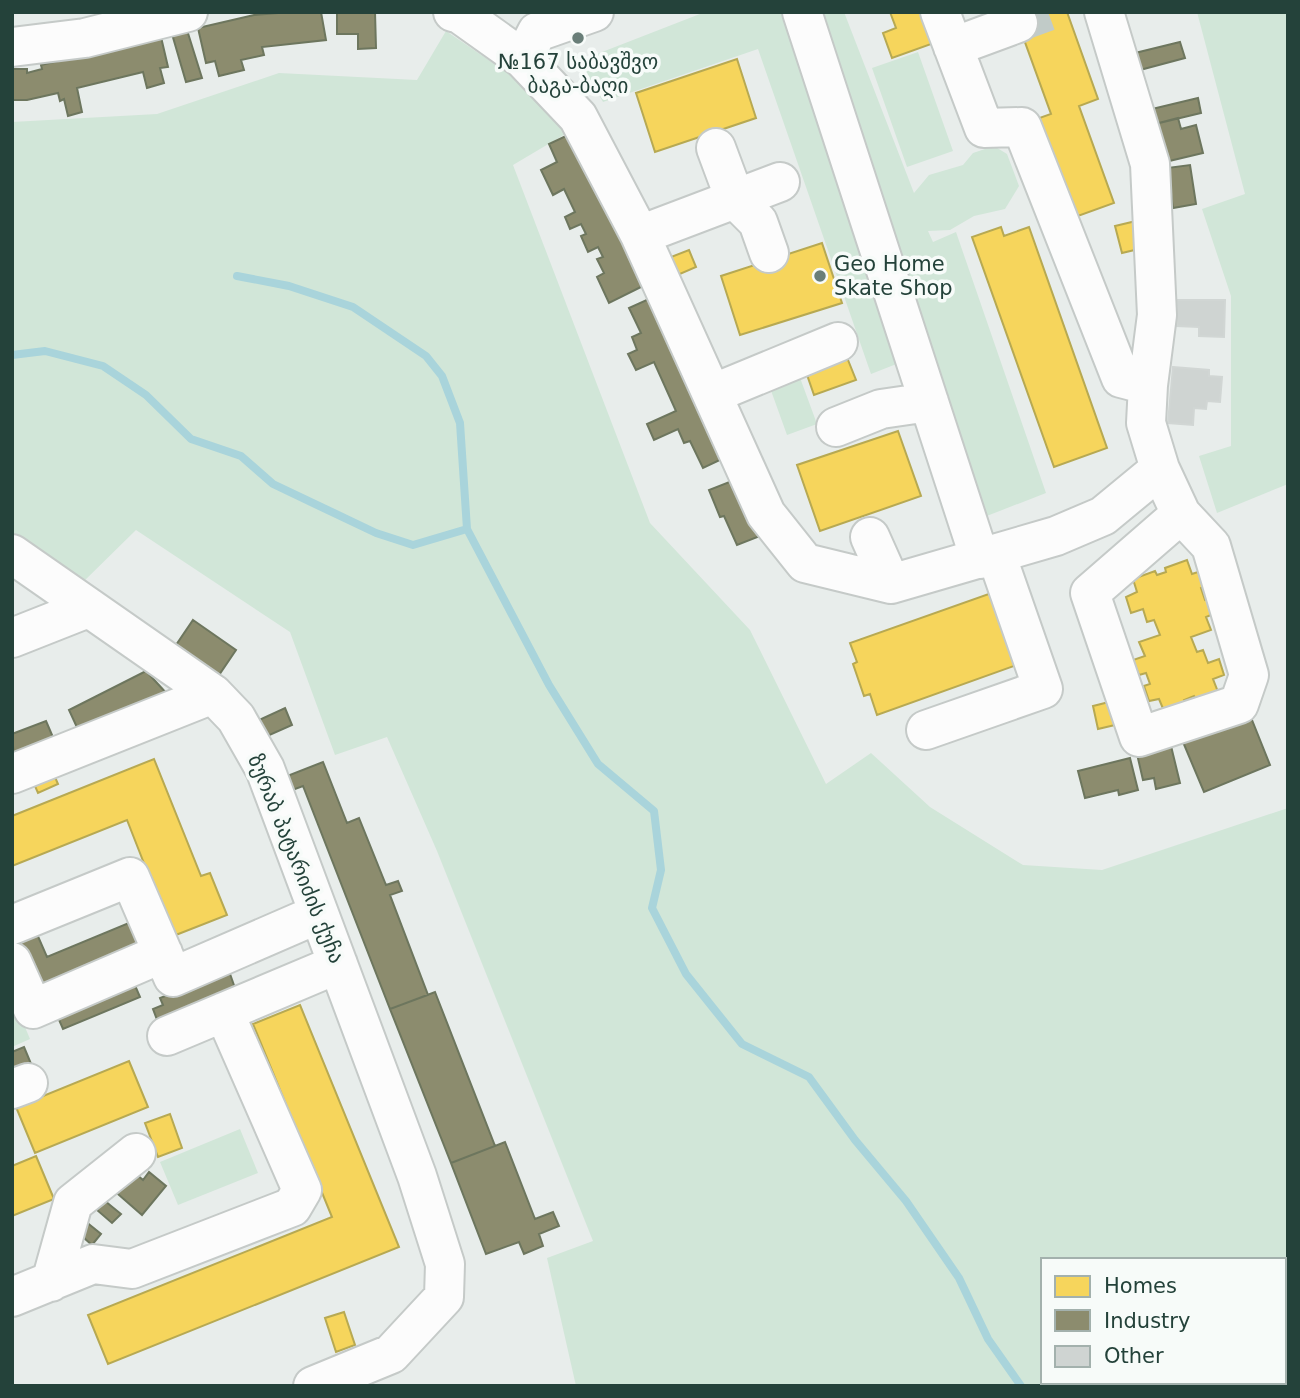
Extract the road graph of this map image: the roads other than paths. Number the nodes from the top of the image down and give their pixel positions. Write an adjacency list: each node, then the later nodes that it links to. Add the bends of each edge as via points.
1 (188, 12): 9 (street, via 85,38)
2 (453, 12): 8 (street)
3 (594, 12): 8 (street)
4 (802, 12): 19 (street)
5 (940, 12): 10 (street)
6 (1104, 12): 17 (street, via 1150,164 1157,315)
7 (1018, 23): 10 (street)
8 (530, 34): 14 (street)
9 (12, 47)
10 (953, 47): 17 (street, via 984,128 1022,127 1121,378)
11 (716, 148): 13 (street)
12 (780, 182): 13 (street)
13 (735, 199): 14 (street); 15 (street, via 758,222)
14 (640, 235): 18 (street)
15 (769, 253)
16 (838, 342): 18 (street)
17 (1148, 385): 21 (street, via 1146,424)
18 (712, 394): 26 (street, via 766,514 805,563)
19 (929, 402): 20 (street, via 881,409); 25 (street)
20 (836, 427)
21 (1160, 469): 22 (street); 25 (street, via 1103,516)
22 (1181, 514): 22 (street, via 1090,593 1139,737 1239,704 1249,675 1211,546)
23 (870, 537): 26 (street)
24 (12, 554): 27 (street, ზურაბ პატარიძის ქუჩა)
25 (988, 556): 26 (street); 30 (street, via 1044,689)
26 (891, 584)
27 (88, 608): 28 (street); 29 (street, ზურაბ პატარიძის ქუჩა)
28 (12, 639)
29 (213, 694): 31 (street); 32 (street, ზურაბ პატარიძის ქუჩა, via 236,718 265,769)
30 (926, 730)
31 (12, 774)
32 (318, 914): 34 (street, via 173,977); 36 (street, ზურაბ პატარიძის ქუჩა)
33 (12, 925): 34 (street, via 130,877)
34 (163, 953): 35 (street, via 33,1009)
35 (12, 962)
36 (338, 964): 37 (street); 42 (street, ზურაბ პატარიძის ქუჩა, via 417,1176 444,1264 444,1297 391,1354)
37 (224, 1012): 38 (street); 40 (street, via 302,1190 292,1207 132,1269 93,1264)
38 (167, 1035)
39 (136, 1153): 40 (street, via 73,1203)
40 (51, 1282): 41 (street)
41 (12, 1297)
42 (313, 1386)

